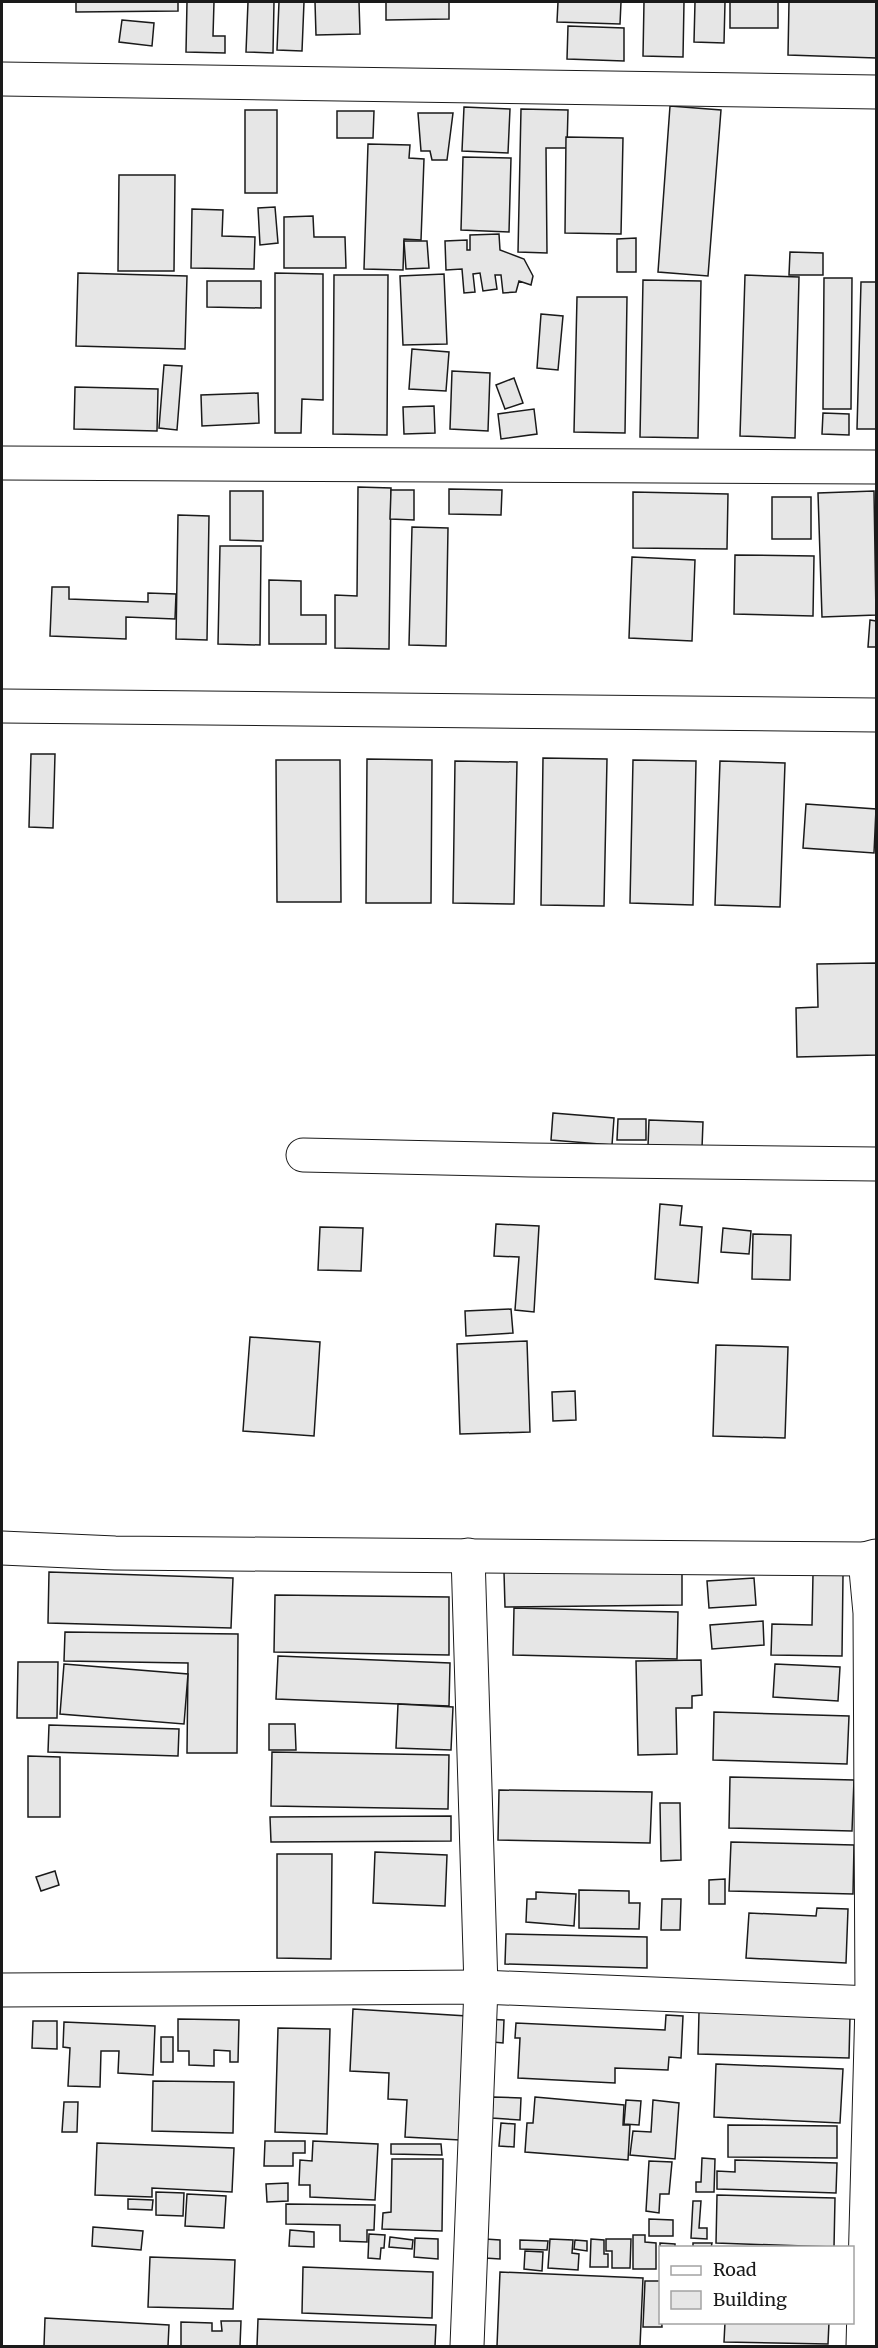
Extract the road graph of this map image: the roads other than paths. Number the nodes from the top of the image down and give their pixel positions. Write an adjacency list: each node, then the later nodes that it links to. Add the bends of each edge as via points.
1 (2, 79): 2 (street)
2 (876, 92)
3 (2, 463): 4 (street)
4 (876, 467)
5 (2, 706): 6 (street)
6 (876, 715)
7 (303, 1155): 8 (street)
8 (876, 1164)
9 (2, 1548): 10 (street, via 115,1553)
10 (468, 1555): 11 (street); 12 (street)
11 (871, 1558): 14 (street)
12 (481, 1987): 13 (street); 14 (street); 15 (street)
13 (2, 1990)
14 (872, 2003): 16 (street)
15 (467, 2346)
16 (863, 2346)

